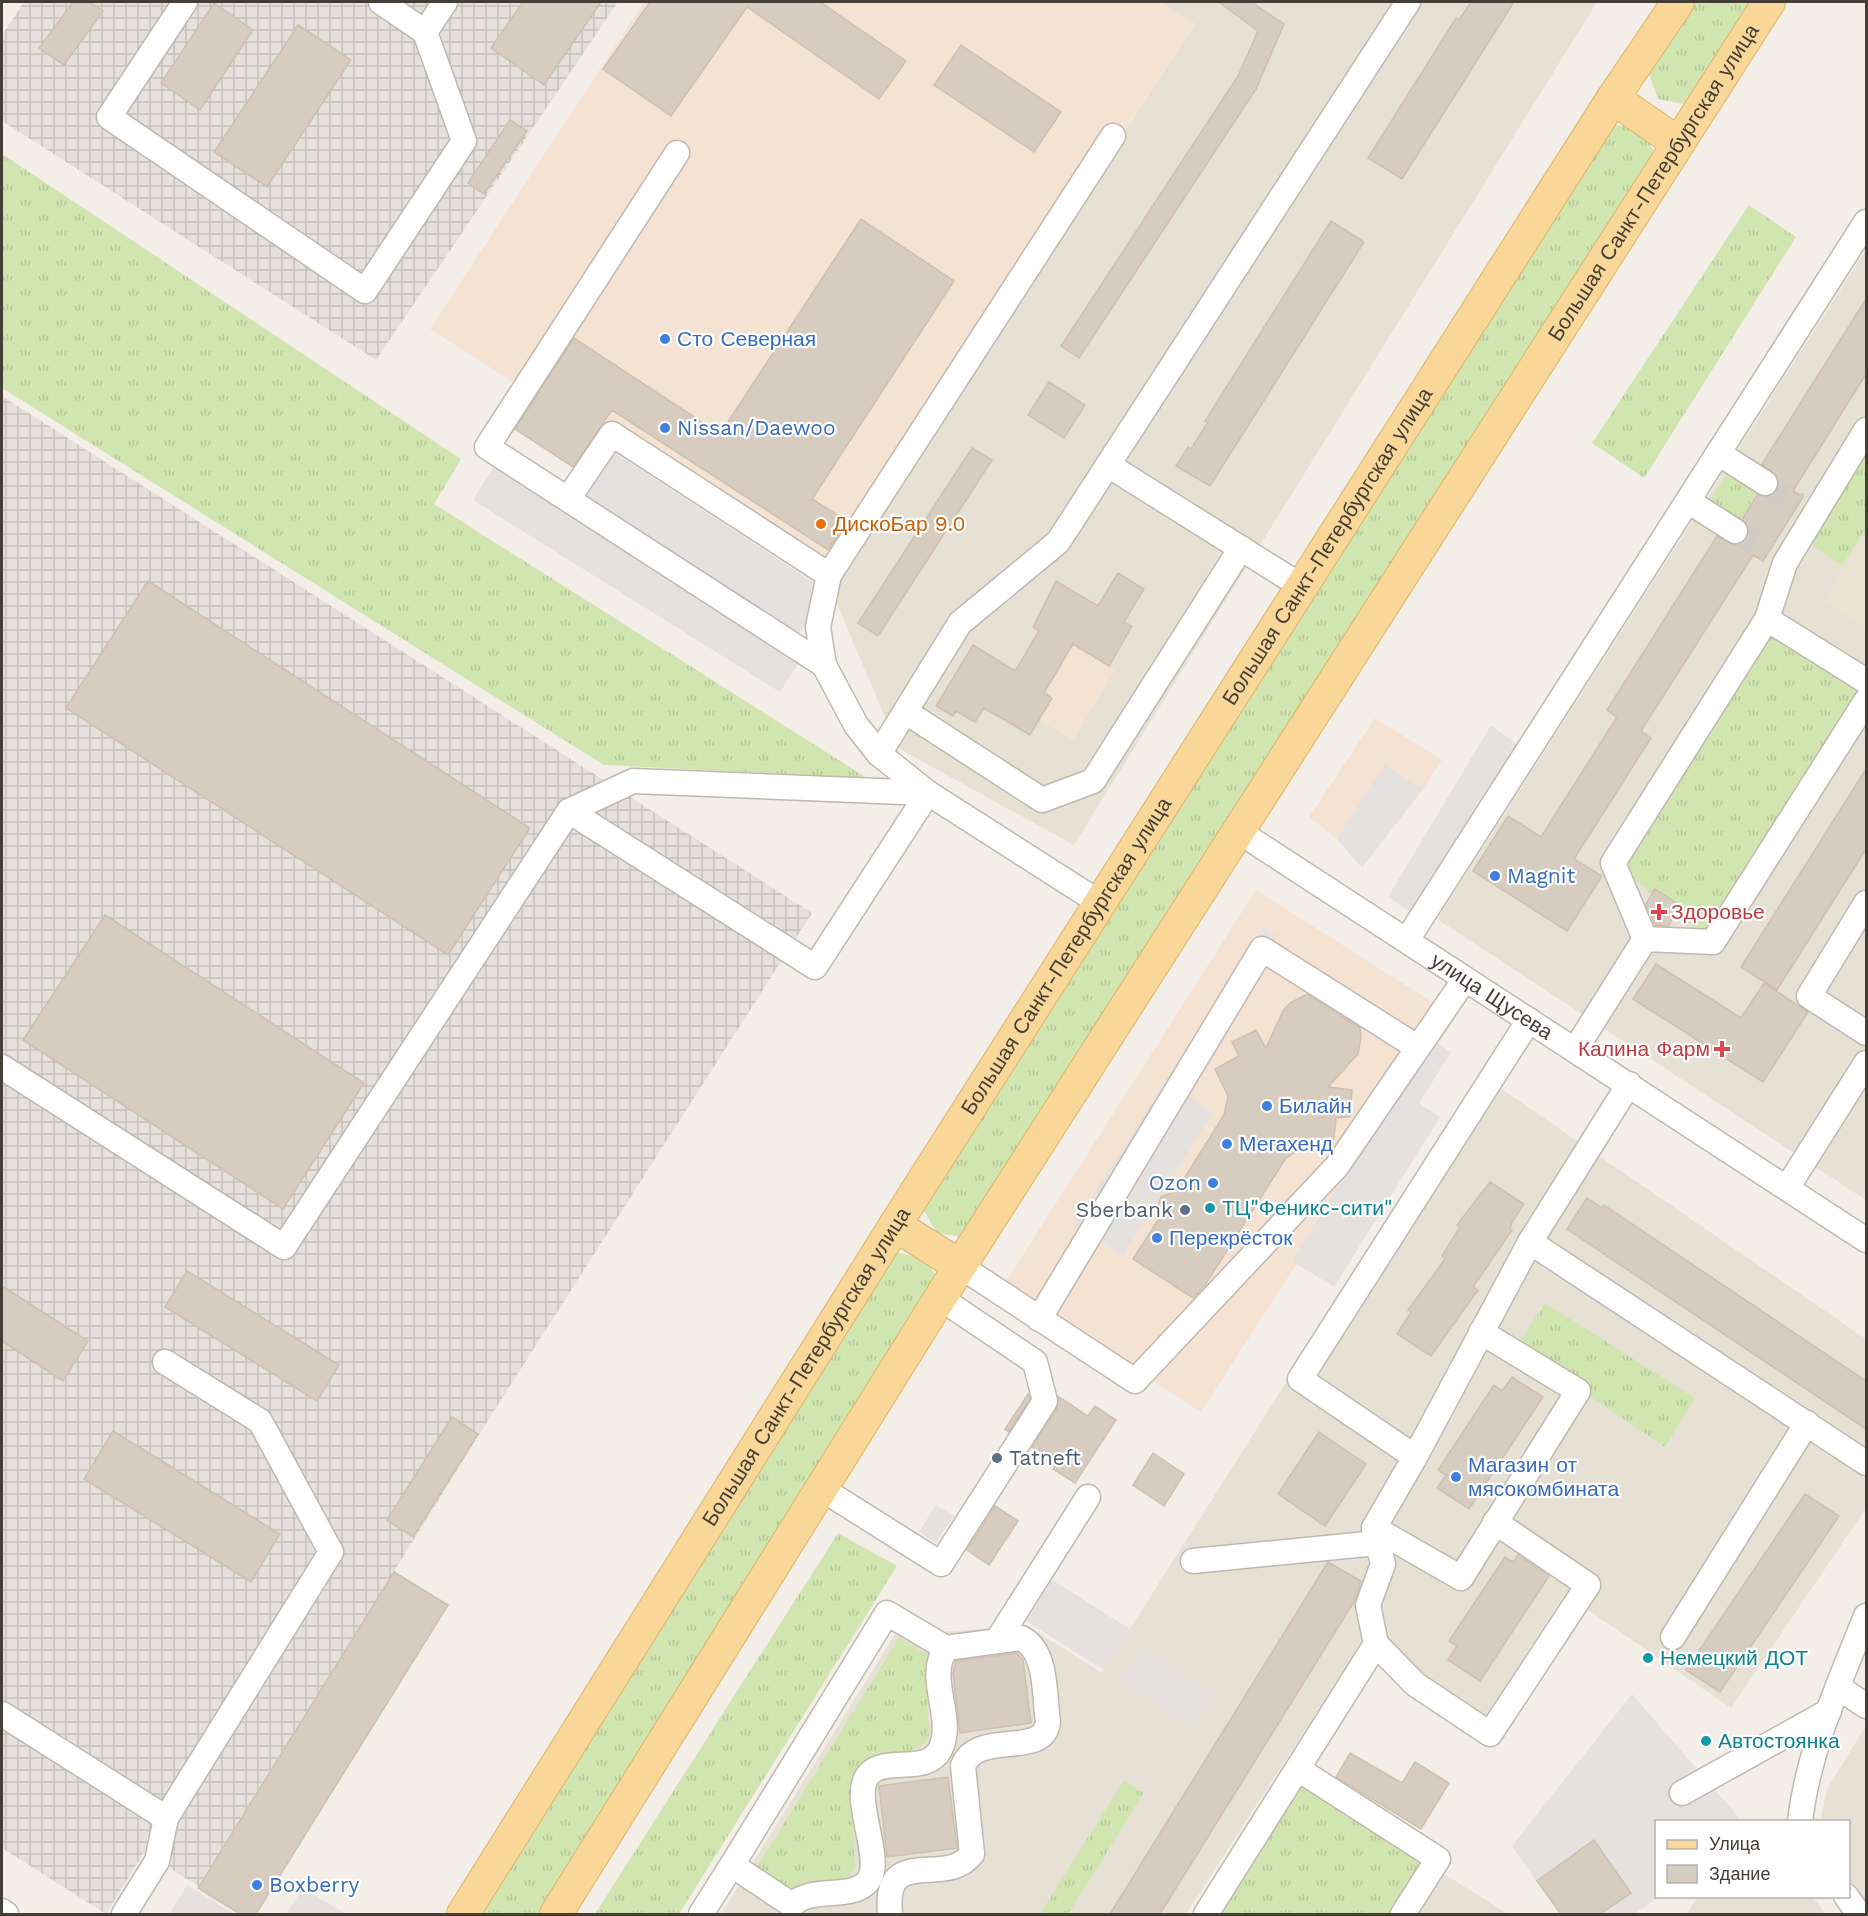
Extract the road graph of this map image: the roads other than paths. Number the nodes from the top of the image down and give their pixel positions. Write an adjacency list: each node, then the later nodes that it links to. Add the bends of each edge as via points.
1 (185, 2): 7 (street, via 109,117 365,291 464,141)
2 (381, 2): 7 (street)
3 (445, 2): 7 (street)
4 (1408, 2): 15 (street)
5 (1678, 2): 8 (main road, Большая Санкт-Петербургская улица)
6 (1769, 2): 10 (main road, Большая Санкт-Петербургская улица)
7 (425, 32)
8 (1613, 98): 10 (main road); 22 (main road, Большая Санкт-Петербургская улица)
9 (1113, 136): 21 (street)
10 (1678, 143): 31 (main road, Большая Санкт-Петербургская улица)
11 (676, 153): 17 (street, via 487,447)
12 (1863, 234): 14 (street)
13 (1866, 430): 23 (street, via 1806,510 1776,558)
14 (1718, 453): 16 (street); 18 (street)
15 (1108, 465): 20 (street); 27 (street, via 1058,542 960,623)
16 (1765, 483)
17 (568, 500): 21 (street, via 612,434); 24 (street)
18 (1688, 501): 19 (street); 35 (street)
19 (1735, 531)
20 (1241, 548): 22 (street); 27 (street, via 1093,781 1042,800)
21 (829, 575): 24 (street, via 818,627)
22 (1301, 586): 32 (main road, Большая Санкт-Петербургская улица)
23 (1767, 619): 25 (street); 34 (street, via 1613,863)
24 (824, 665): 28 (street, via 856,725)
25 (1866, 681)
26 (1866, 701): 34 (street, via 1713,942)
27 (906, 712): 28 (street)
28 (879, 754): 29 (street)
29 (928, 793): 30 (street, via 633,781); 30 (street, via 815,967); 32 (street)
30 (569, 812): 42 (street, via 284,1247)
31 (1238, 831): 35 (street, улица Щусева); 48 (main road, Большая Санкт-Петербургская улица)
32 (1100, 903): 45 (main road, Большая Санкт-Петербургская улица)
33 (1866, 903): 38 (street, via 1809,996)
34 (1645, 939): 40 (street)
35 (1407, 940): 36 (street, улица Щусева)
36 (1465, 979): 37 (street, улица Щусева); 39 (street)
37 (1529, 1020): 40 (street, улица Щусева); 54 (street, via 1300,1379)
38 (1866, 1033)
39 (1417, 1047): 50 (street, via 1337,1166 1135,1381); 50 (street, via 1262,949)
40 (1575, 1050): 43 (street, улица Щусева)
41 (1866, 1064): 44 (street)
42 (2, 1067)
43 (1629, 1084): 44 (street, улица Щусева); 47 (street)
44 (1787, 1188): 46 (street, улица Щусева)
45 (895, 1225): 48 (main road); 80 (main road, Большая Санкт-Петербургская улица)
46 (1866, 1240)
47 (1530, 1242): 51 (street); 53 (street)
48 (960, 1266): 49 (main road, Большая Санкт-Петербургская улица); 50 (street)
49 (940, 1298): 56 (main road, Большая Санкт-Петербургская улица); 56 (street, via 1035,1362 1045,1401 940,1564)
50 (1039, 1319)
51 (1481, 1332): 54 (street); 58 (street, via 1578,1391)
52 (165, 1362): 72 (street, via 260,1421 331,1552)
53 (1807, 1423): 55 (street); 62 (street)
54 (1414, 1457): 59 (street)
55 (1866, 1463)
56 (822, 1489): 81 (main road, Большая Санкт-Петербургская улица)
57 (1088, 1497): 63 (street)
58 (1495, 1522): 59 (street, via 1461,1578); 64 (street, via 1588,1584 1490,1734 1415,1684)
59 (1376, 1535): 60 (street); 64 (street, via 1383,1564 1368,1605)
60 (1193, 1561)
61 (1866, 1616): 66 (street)
62 (1673, 1637)
63 (997, 1641): 65 (street); 83 (street, via 1021,1638 1035,1647 1048,1722 1046,1730 1037,1739 978,1749 966,1758 963,1766 972,1854 960,1864 896,1878 889,1889)
64 (1377, 1644): 70 (street)
65 (946, 1648): 74 (street, via 887,1613); 76 (street, via 938,1666 944,1731 939,1752 922,1762 878,1769 865,1782 870,1877 855,1889 805,1895)
66 (1838, 1687): 67 (street); 68 (street)
67 (1866, 1706)
68 (1829, 1711): 71 (street); 73 (street, via 1804,1787)
69 (2, 1714): 72 (street)
70 (1298, 1769): 84 (street); 85 (street, via 1438,1859)
71 (1682, 1792)
72 (166, 1818): 79 (street, via 157,1861)
73 (1800, 1820)
74 (732, 1865): 76 (street); 82 (street)
75 (1847, 1898): 86 (street)
76 (790, 1910)
77 (2, 1911): 78 (street)
78 (6, 1914)
79 (124, 1914)
80 (463, 1914)
81 (556, 1914)
82 (701, 1914)
83 (890, 1914)
84 (1206, 1914)
85 (1403, 1914)
86 (1859, 1914)

